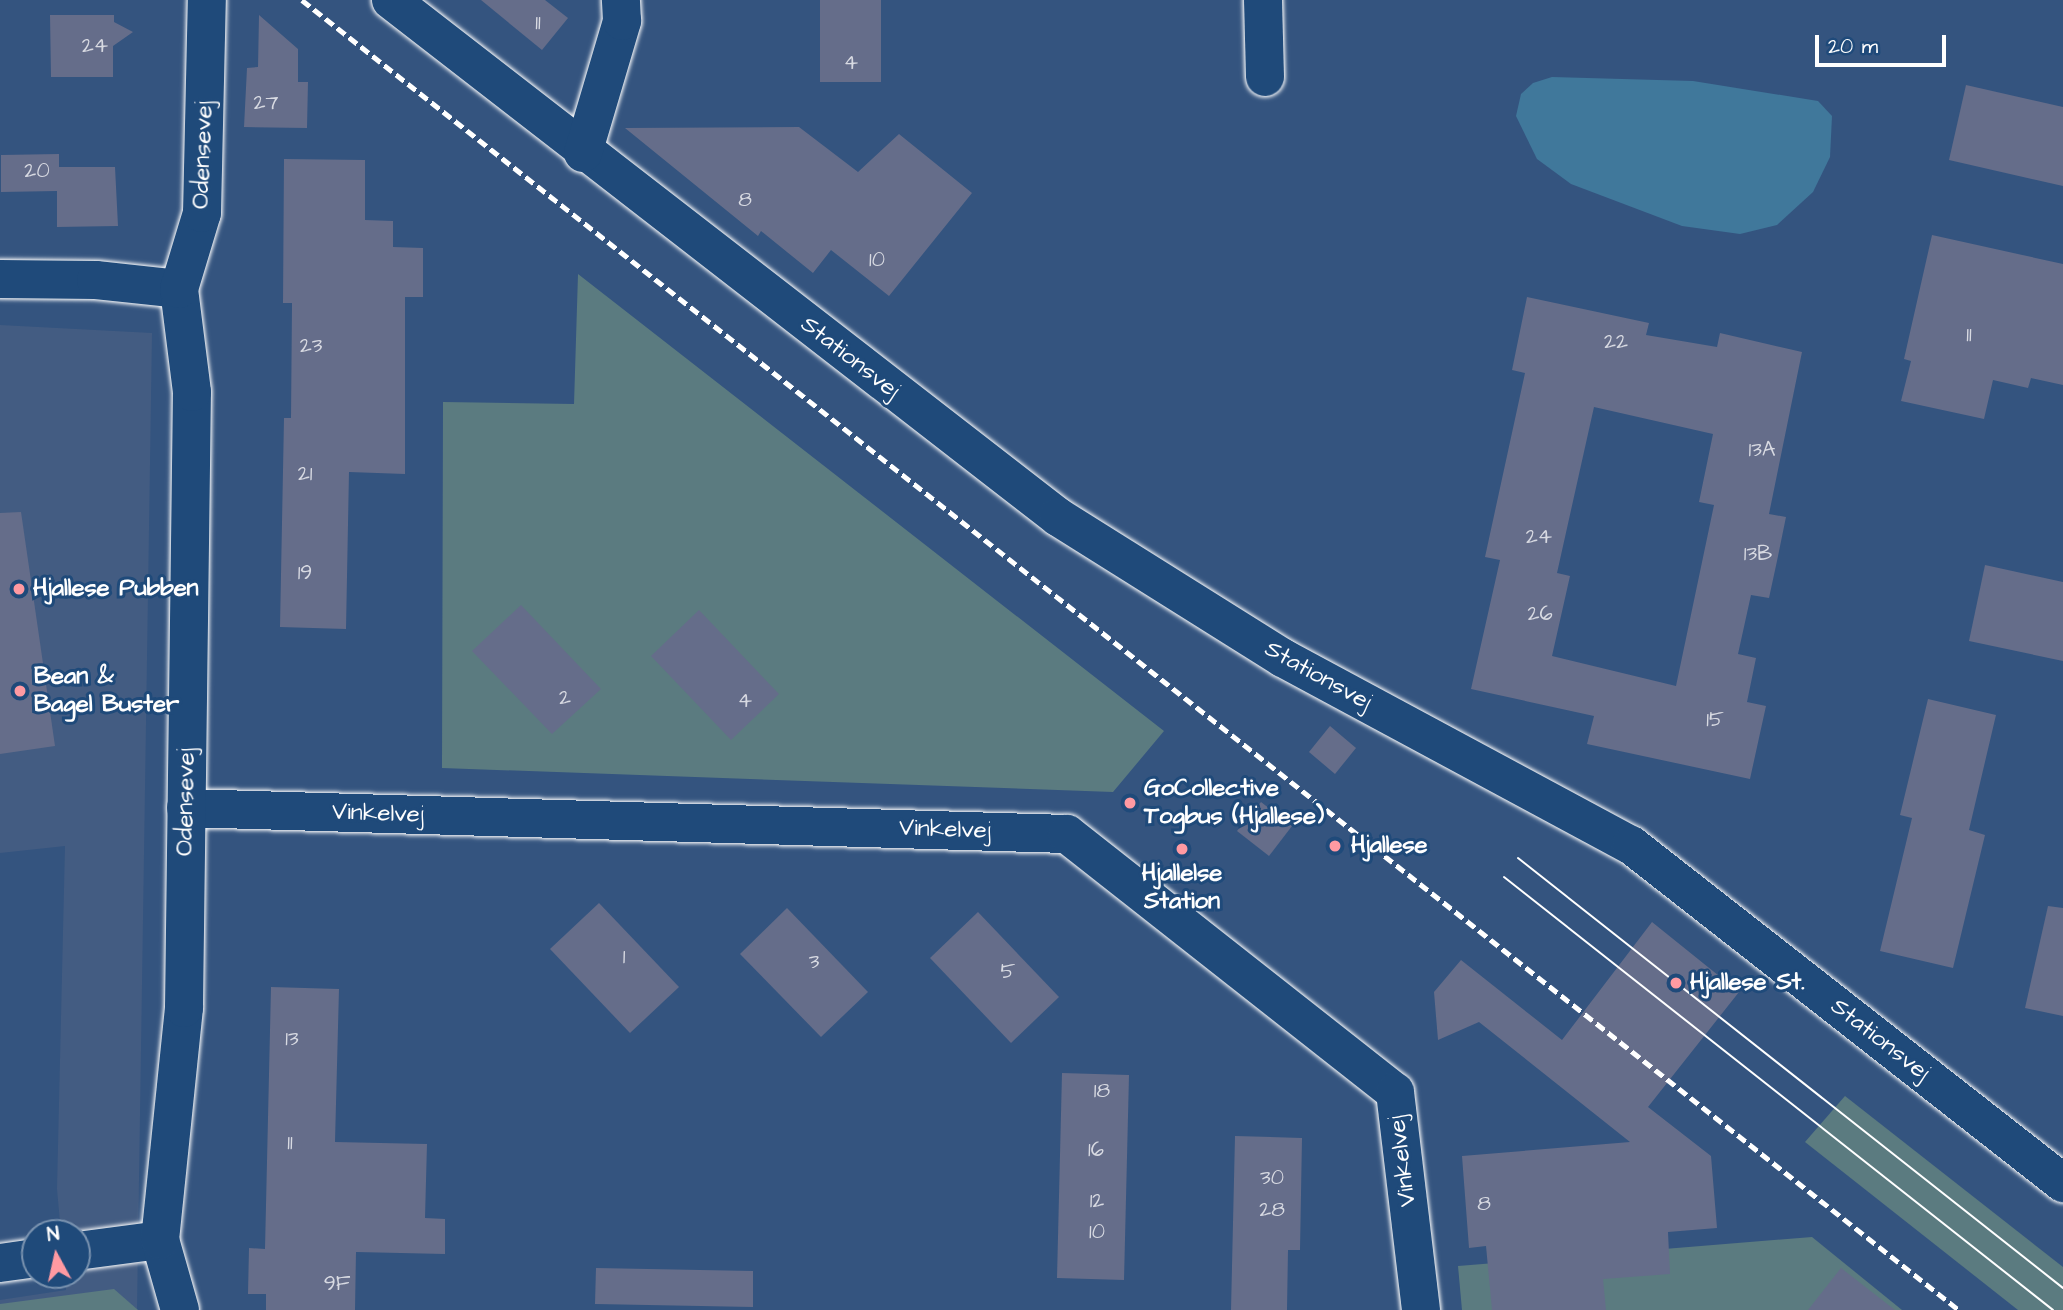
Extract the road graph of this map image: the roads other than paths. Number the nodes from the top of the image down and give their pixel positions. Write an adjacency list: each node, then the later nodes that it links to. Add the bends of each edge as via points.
1 (207, 0): 8 (street, Odensevej, via 202,213)
2 (391, 0): 6 (street, Stationsvej)
3 (621, 0): 6 (street, via 622,21)
4 (1263, 0): 5 (street)
5 (1265, 77)
6 (583, 153): 10 (street, Stationsvej, via 1058,517 1283,657 1631,845)
7 (0, 279): 8 (street, via 96,280)
8 (179, 289): 9 (street, Odensevej, via 192,392)
9 (186, 808): 11 (street, Odensevej, via 184,1008); 16 (street, Vinkelvej, via 1067,834 1395,1093)
10 (2063, 1182)
11 (160, 1240): 12 (street); 15 (street, Odensevej)
12 (91, 1249)
13 (21, 1260): 14 (street)
14 (0, 1263)
15 (180, 1310)
16 (1421, 1310)

